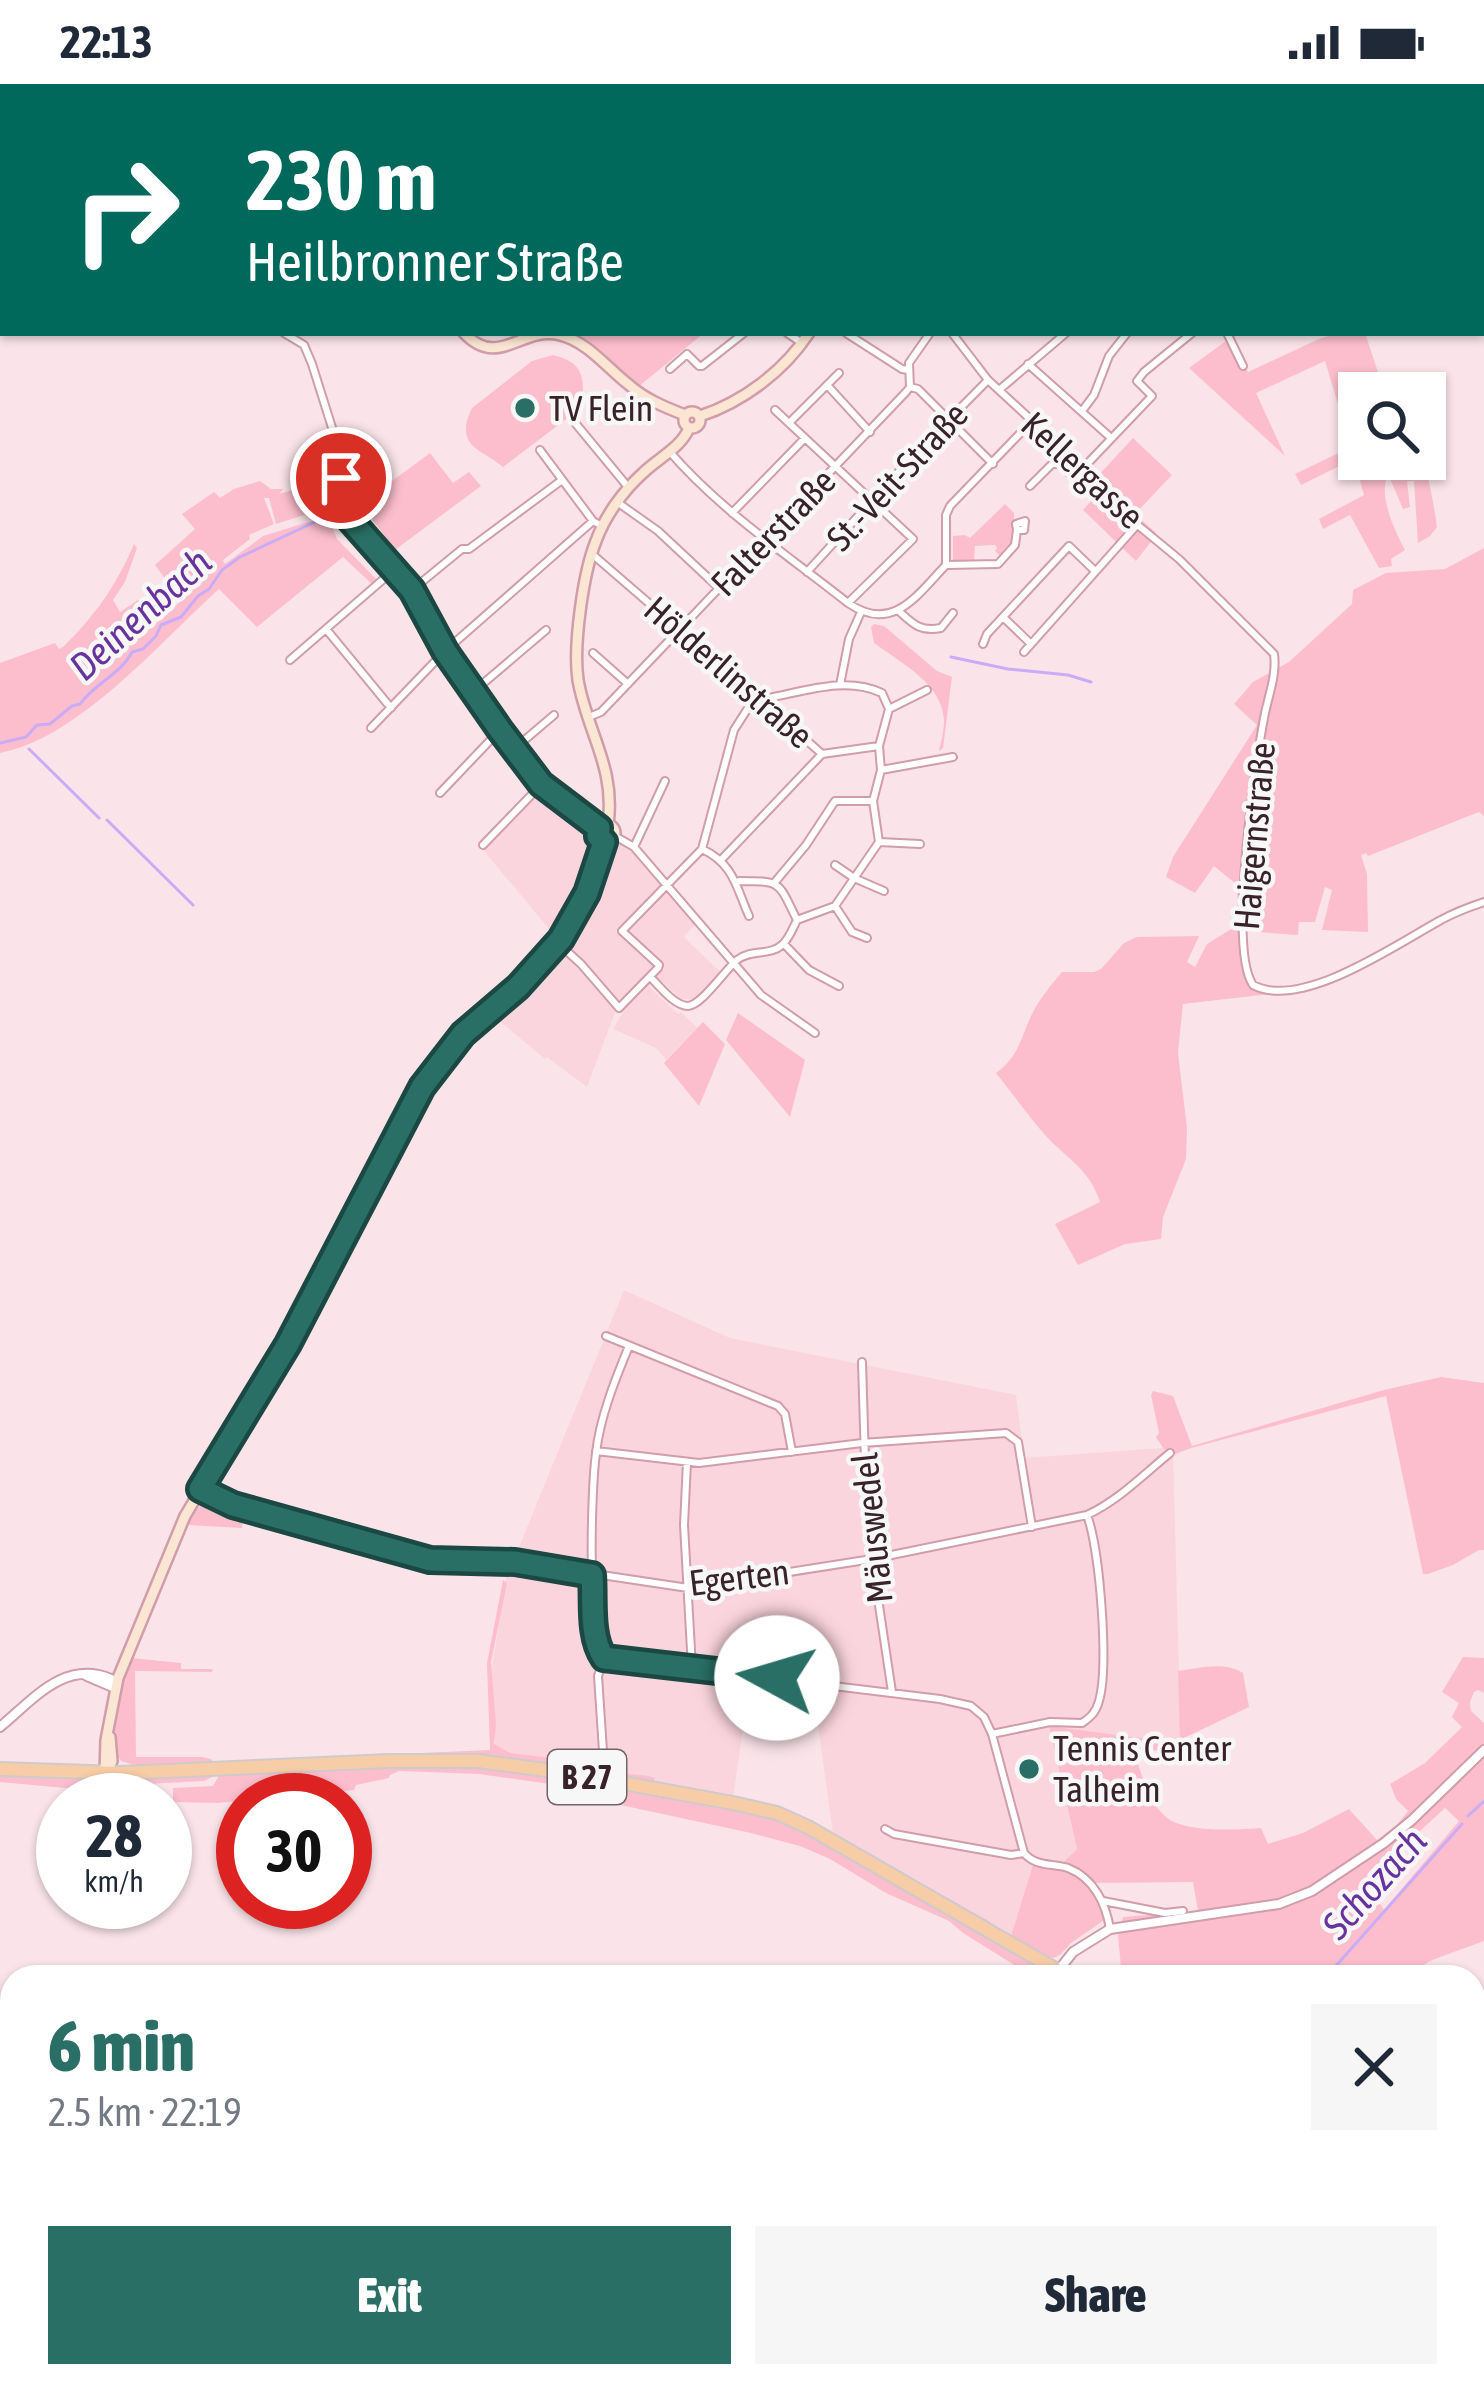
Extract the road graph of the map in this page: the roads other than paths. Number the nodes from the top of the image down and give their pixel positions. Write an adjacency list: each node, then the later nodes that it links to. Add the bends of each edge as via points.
1 (290, 336): 52 (street, via 308,355 337,448 344,510)
2 (467, 336): 3 (main road, via 492,349)
3 (532, 336)
4 (561, 336): 25 (main road)
5 (740, 336): 16 (street, via 702,366 687,354)
6 (851, 336): 17 (street)
7 (928, 336): 17 (street)
8 (954, 336): 19 (street, Kellergasse)
9 (1062, 336): 14 (street)
10 (1125, 336): 24 (street)
11 (1188, 336): 34 (street, via 1137,381 1152,396)
12 (1228, 336): 15 (street)
13 (806, 338): 26 (main road, via 742,397)
14 (1028, 364): 22 (street); 24 (street)
15 (1243, 366)
16 (670, 370)
17 (908, 370): 21 (street)
18 (839, 373): 20 (street)
19 (988, 380): 22 (street, Kellergasse); 27 (street, St.-Veit-Straße)
20 (828, 386): 30 (street); 32 (street)
21 (910, 387): 27 (street); 32 (street, Falterstraße)
22 (999, 390): 28 (street, Kellergasse)
23 (775, 410): 30 (street)
24 (1082, 411): 34 (street)
25 (685, 416): 26 (main road); 31 (main road)
26 (700, 416): 31 (main road)
27 (949, 418): 37 (street); 44 (street, St.-Veit-Straße)
28 (1033, 422): 37 (street); 38 (street, Kellergasse)
29 (576, 424): 42 (street)
30 (789, 424): 33 (street)
31 (689, 428): 36 (main road)
32 (870, 432): 39 (street, Falterstraße)
33 (805, 438): 39 (street); 45 (street)
34 (1111, 438): 38 (street)
35 (540, 450): 40 (street)
36 (669, 451): 42 (main road); 45 (street)
37 (993, 464): 51 (street, via 950,506)
38 (1084, 464): 41 (street, via 1074,473 1052,464); 47 (street, Kellergasse)
39 (834, 467): 44 (street); 49 (street, Falterstraße)
40 (562, 480): 46 (street); 56 (street)
41 (1030, 486)
42 (628, 487): 43 (main road)
43 (617, 502): 46 (main road); 55 (street)
44 (873, 502): 54 (street, St.-Veit-Straße); 58 (street, via 914,539)
45 (731, 514): 49 (street)
46 (598, 524): 50 (main road); 68 (street)
47 (1137, 525): 53 (street); 57 (street, Kellergasse)
48 (1017, 530): 51 (street, via 1016,545 998,563)
49 (766, 539): 54 (street); 55 (street, Falterstraße)
50 (592, 554): 65 (street, Hölderlinstraße); 81 (main road, via 577,665)
51 (946, 565): 60 (street)
52 (394, 570): 56 (street); 63 (street)
53 (1095, 571): 62 (street, via 1069,546); 66 (street)
54 (807, 572): 58 (street)
55 (719, 588): 65 (street, Falterstraße)
56 (412, 590): 68 (street)
57 (1221, 600): 107 (street, Haigernstraße, via 1275,661 1243,900 1253,985 1273,992 1329,979)
58 (848, 602): 59 (street)
59 (861, 612): 60 (street); 73 (street)
60 (900, 612): 61 (street, via 923,629 941,628)
61 (953, 613)
62 (1003, 617): 66 (street); 67 (street)
63 (326, 629): 71 (street); 78 (street)
64 (546, 630): 75 (street)
65 (680, 630): 72 (street, Falterstraße); 77 (street, Hölderlinstraße)
66 (1030, 643): 69 (street)
67 (983, 644)
68 (445, 651): 75 (street); 78 (street)
69 (1024, 652)
70 (593, 653): 72 (street)
71 (290, 660)
72 (628, 684): 81 (street, Falterstraße)
73 (840, 685): 76 (street); 79 (street, via 875,689)
74 (927, 690): 79 (street)
75 (472, 692): 83 (street)
76 (769, 698): 77 (street, Hölderlinstraße); 86 (street, Hölderlinstraße)
77 (758, 700): 99 (street, via 734,730)
78 (391, 708): 82 (street)
79 (889, 709): 84 (street)
80 (554, 715): 85 (street)
81 (589, 717): 93 (main road, via 608,775)
82 (371, 728)
83 (500, 730): 85 (street); 91 (street)
84 (879, 746): 86 (street, Hölderlinstraße); 88 (street)
85 (514, 748): 90 (street)
86 (822, 754): 100 (street)
87 (953, 757): 88 (street)
88 (881, 770): 92 (street)
89 (665, 781): 98 (street)
90 (541, 784): 93 (street); 97 (street)
91 (440, 793)
92 (873, 801): 95 (street); 104 (street, via 836,801)
93 (603, 826): 94 (main road, via 598,836)
94 (609, 839): 98 (street); 112 (main road)
95 (879, 842): 96 (street); 102 (street)
96 (920, 844)
97 (483, 845)
98 (634, 847): 105 (street)
99 (702, 849): 100 (street); 105 (street)
100 (720, 861): 103 (street)
101 (835, 865): 102 (street)
102 (854, 878): 106 (street); 108 (street)
103 (738, 881): 104 (street); 109 (street)
104 (775, 882): 110 (street)
105 (668, 885): 114 (street); 115 (street, via 622,931 659,965)
106 (884, 891)
107 (1484, 902)
108 (835, 906): 110 (street); 111 (street, via 852,932)
109 (749, 916)
110 (797, 920): 113 (street)
111 (867, 938)
112 (558, 944): 115 (street, via 619,1008); 126 (main road, via 463,1034 422,1087 270,1376)
113 (784, 944): 114 (street); 116 (street)
114 (734, 962): 115 (street, via 686,1006); 117 (street, via 776,1008)
115 (650, 976)
116 (839, 986)
117 (815, 1033)
118 (606, 1336): 119 (street)
119 (629, 1346): 122 (street); 123 (street, via 778,1406)
120 (862, 1363): 121 (street, Mäuswedel)
121 (862, 1443): 123 (street); 130 (street, via 1010,1434); 131 (street, Mäuswedel)
122 (596, 1451): 125 (street); 132 (street)
123 (792, 1452): 125 (street)
124 (1170, 1453): 129 (street, Egerten)
125 (687, 1461): 133 (street)
126 (200, 1489): 127 (street, Egerten); 128 (main road)
127 (220, 1500): 128 (street, Egerten); 132 (street, Egerten, via 430,1560)
128 (191, 1506): 135 (main road)
129 (1087, 1515): 130 (street, Egerten); 143 (street, via 1103,1671 1097,1707 1082,1723)
130 (1032, 1527): 131 (street, Egerten)
131 (872, 1559): 133 (street, Egerten); 140 (street, Mäuswedel)
132 (592, 1575): 133 (street, Egerten); 134 (street)
133 (688, 1588): 136 (street)
134 (604, 1658): 136 (street); 145 (street)
135 (124, 1662): 138 (street); 139 (main road)
136 (692, 1668): 140 (street)
137 (86, 1675): 138 (street); 139 (street); 141 (street, via 45,1687)
138 (103, 1675): 139 (street)
139 (115, 1688): 142 (main road)
140 (892, 1692): 143 (street, via 971,1706)
141 (0, 1726)
142 (109, 1731): 146 (main road); 149 (main road)
143 (992, 1734): 151 (street)
144 (1484, 1750): 154 (street, via 1384,1843 1312,1891 1262,1907)
145 (602, 1751)
146 (112, 1755): 148 (main road); 149 (main road)
147 (1, 1769): 149 (main road, B 27)
148 (141, 1772): 149 (main road, B 27); 155 (main road, B 27, via 478,1761 749,1806 808,1827)
149 (105, 1773)
150 (885, 1829): 151 (street)
151 (1024, 1853): 152 (street, via 1070,1869)
152 (1103, 1901): 153 (street); 154 (street)
153 (1183, 1911)
154 (1110, 1929): 156 (street)
155 (1044, 1965)
156 (1066, 1965)

